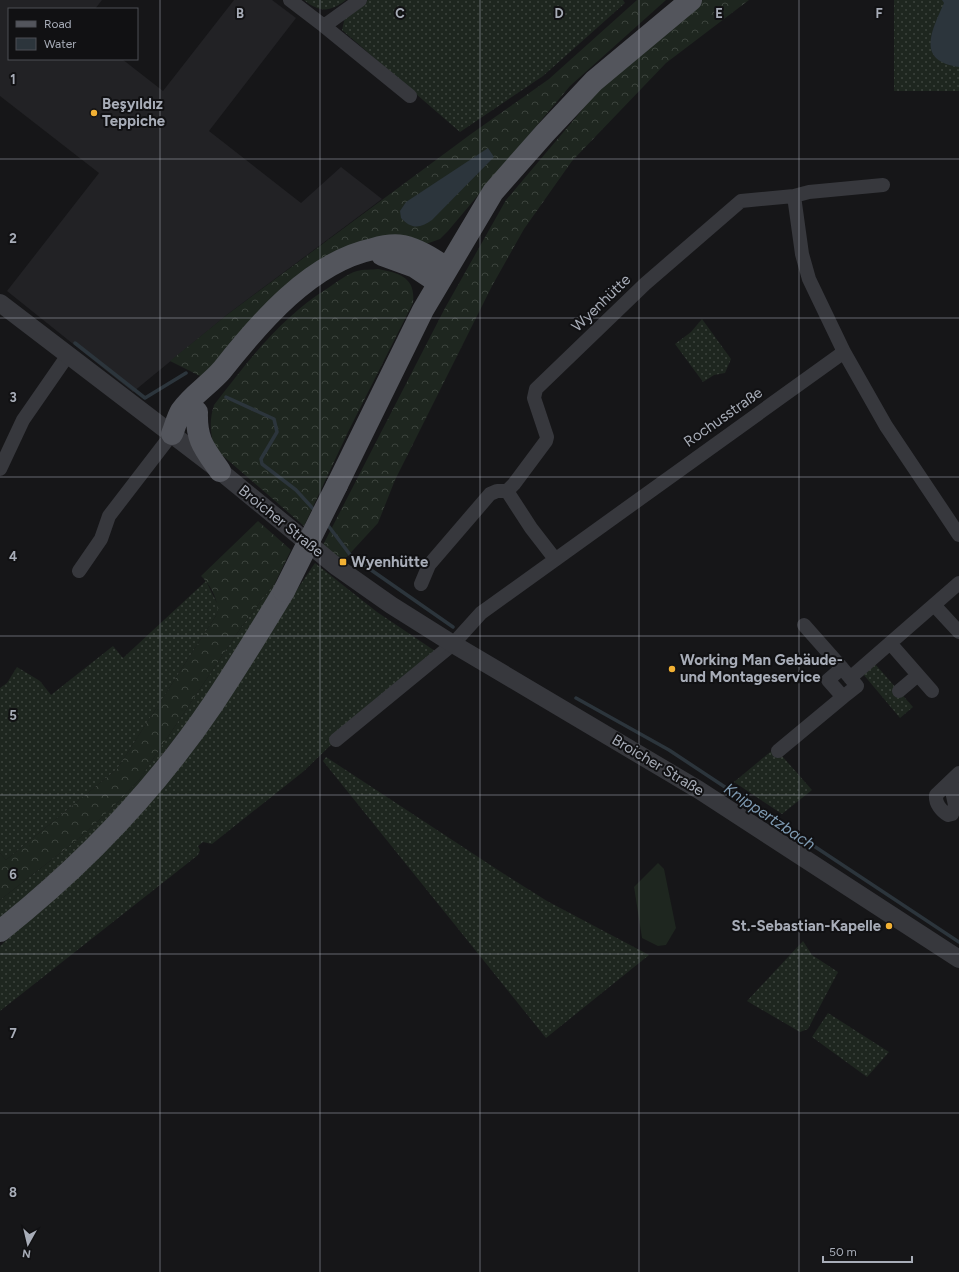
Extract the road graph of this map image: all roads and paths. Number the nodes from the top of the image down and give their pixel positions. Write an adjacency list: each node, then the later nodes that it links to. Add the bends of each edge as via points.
1 (290, 0): 4 (street)
2 (360, 0): 4 (street)
3 (691, 0): 8 (main road, via 594,81 493,192)
4 (324, 26): 5 (street)
5 (410, 96)
6 (883, 185): 7 (street, Wyenhütte, via 809,192)
7 (794, 196): 13 (street, via 802,254 809,279); 20 (street, Wyenhütte, via 741,201 730,209 645,284 536,389 534,398 547,437 546,441)
8 (470, 229): 10 (main road, via 453,239); 11 (main road)
9 (361, 251): 10 (main road, via 386,246 403,246); 11 (main road, via 389,256); 15 (main road, via 342,258 299,288 242,344)
10 (417, 251): 11 (main road)
11 (443, 276): 38 (main road, bridge, via 423,310 284,591 213,705 152,784 92,850)
12 (0, 303): 14 (street, Broicher Straße)
13 (844, 352): 21 (street, via 886,426); 22 (street, Rochusstraße)
14 (68, 355): 17 (street, Broicher Straße); 18 (street, via 23,420)
15 (219, 372): 16 (main road); 17 (main road, via 181,412)
16 (197, 412): 17 (main road, via 188,423); 19 (main road, via 197,429 202,445)
17 (172, 434): 19 (street, Broicher Straße); 23 (street, via 108,516 101,539)
18 (0, 469)
19 (220, 471): 30 (street, Broicher Straße, via 338,567)
20 (507, 491): 22 (street); 25 (street, via 490,494 429,565)
21 (959, 535)
22 (555, 559): 30 (street, Rochusstraße, via 481,613)
23 (79, 571)
24 (959, 583): 26 (street)
25 (421, 584)
26 (934, 605): 28 (street); 29 (street)
27 (804, 625): 31 (street)
28 (959, 632)
29 (890, 643): 31 (street); 32 (street)
30 (452, 644): 36 (street); 39 (street, Broicher Straße, via 699,790)
31 (846, 673): 35 (street, via 857,686); 35 (street, via 828,680)
32 (918, 675): 33 (street); 34 (street)
33 (899, 691)
34 (932, 691)
35 (843, 697): 37 (street)
36 (336, 740)
37 (778, 751)
38 (0, 931)
39 (959, 959)

